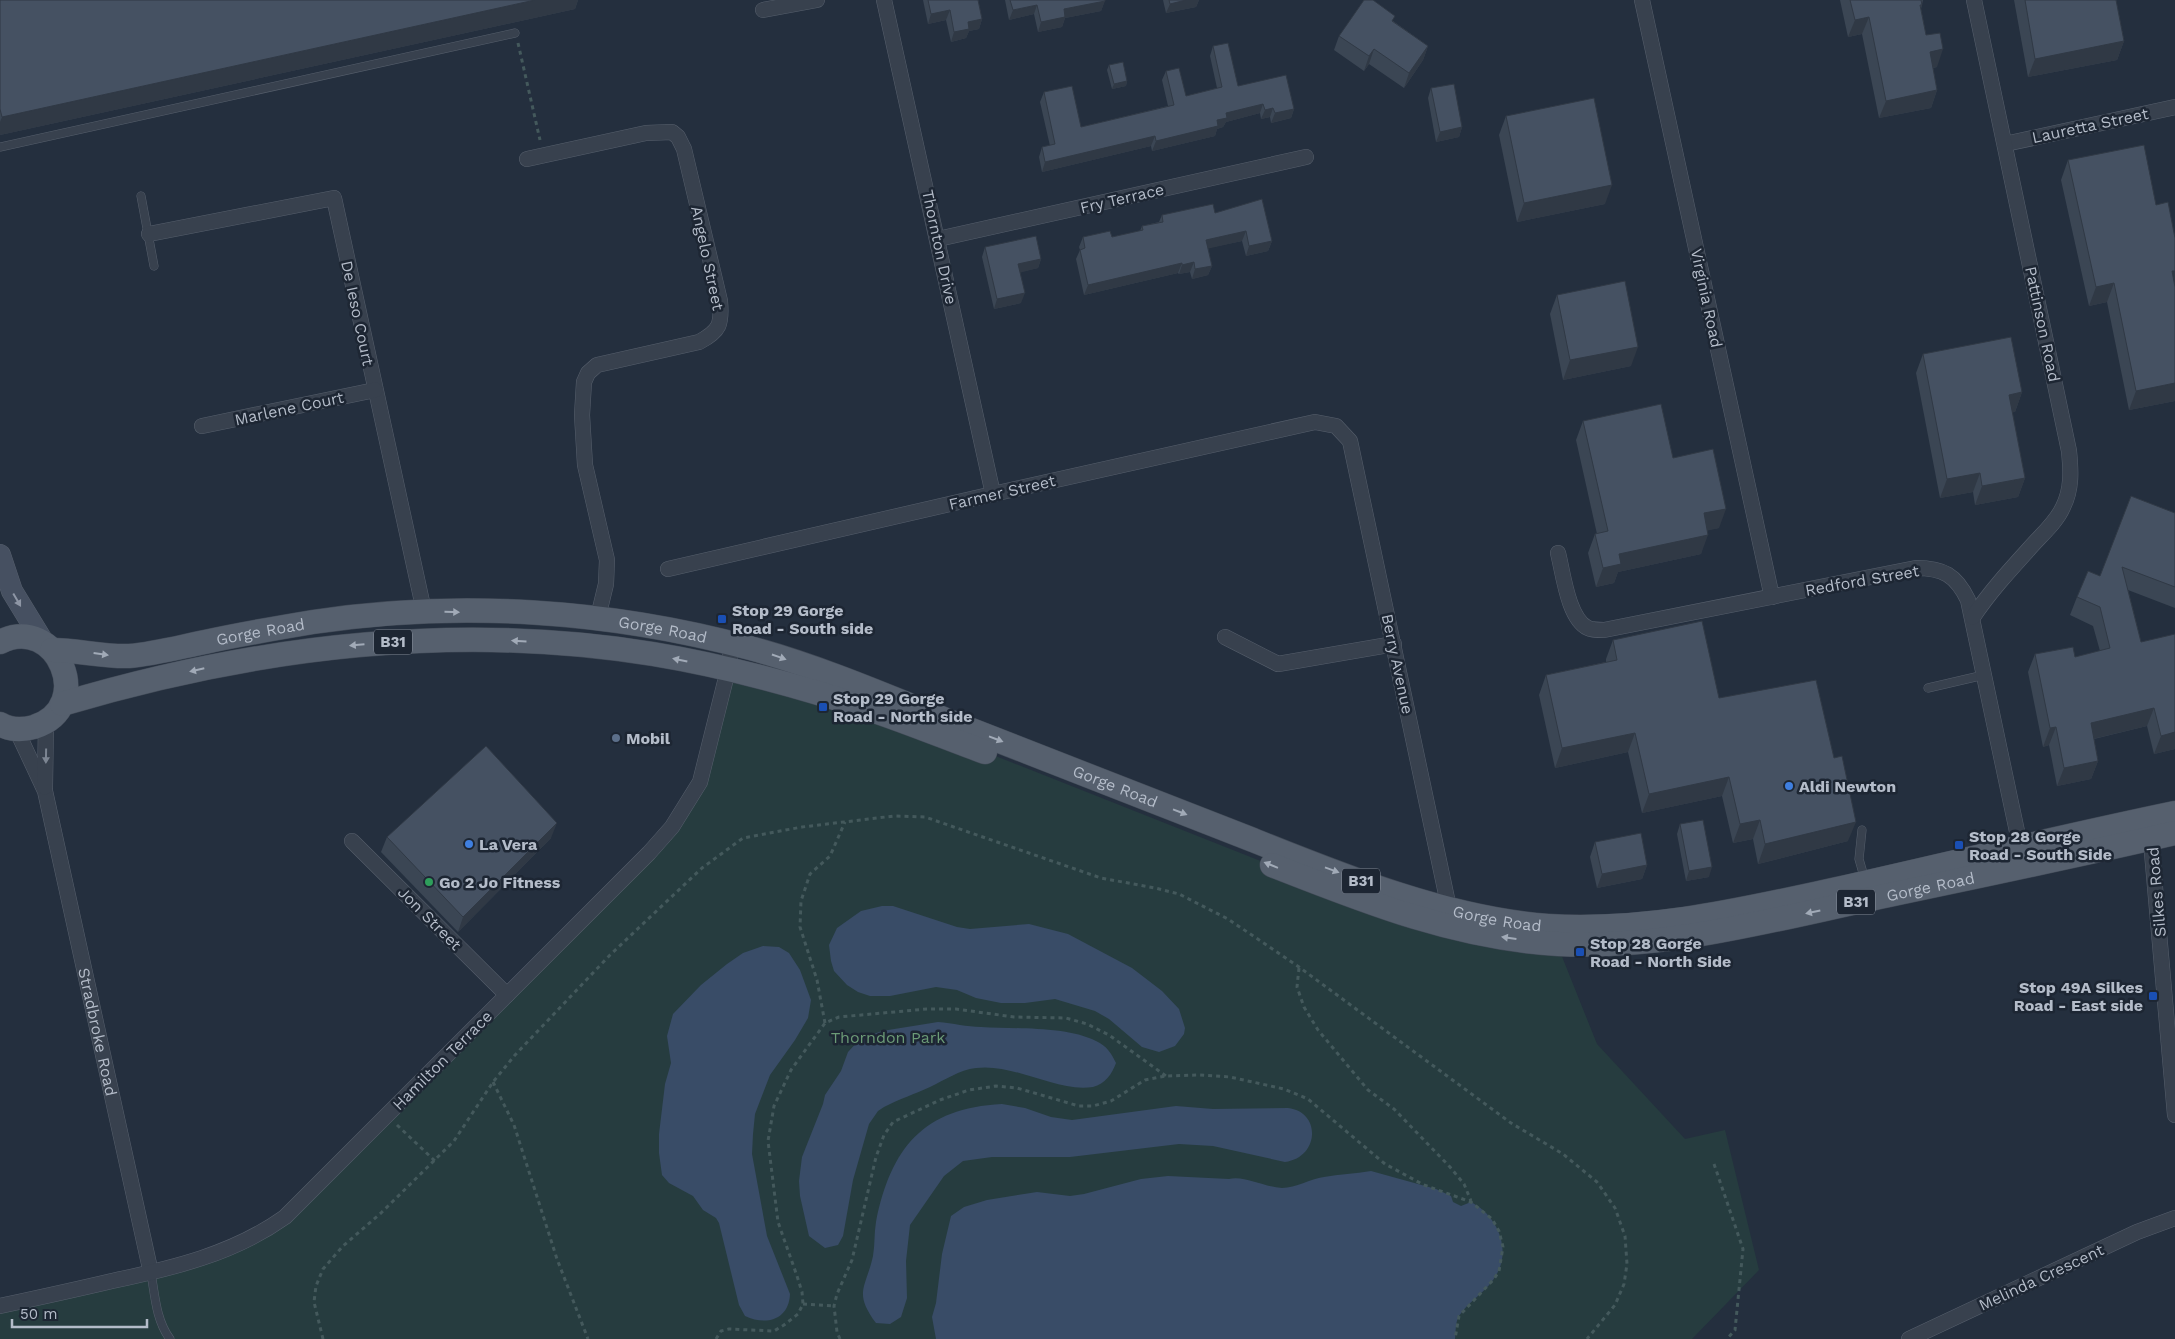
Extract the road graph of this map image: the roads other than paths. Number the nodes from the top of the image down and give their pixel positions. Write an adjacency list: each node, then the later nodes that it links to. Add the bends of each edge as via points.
1 (817, 0): 5 (street)
2 (884, 0): 14 (street, Thornton Drive)
3 (1642, 0): 23 (street, Virginia Road)
4 (1974, 0): 8 (street, Pattinson Road)
5 (763, 10)
6 (515, 33): 9 (lane)
7 (2175, 106): 8 (street, Lauretta Street)
8 (2005, 144): 26 (street, Pattinson Road, via 2069,451 2070,486 2063,508)
9 (0, 147)
10 (1306, 157): 14 (street, Fry Terrace)
11 (527, 159): 25 (street, Angelo Street, via 646,133 672,132 684,149 720,301 719,326 711,336 699,342 597,365 584,382 584,465 607,560 606,584)
12 (141, 196): 13 (lane)
13 (149, 234): 15 (lane); 16 (street, De Ieso Court, via 334,198)
14 (938, 239): 19 (street, Thornton Drive)
15 (154, 266)
16 (375, 390): 17 (street, Marlene Court); 24 (street, De Ieso Court)
17 (202, 426)
18 (1336, 426): 19 (street, Farmer Street, via 1315,422); 30 (street, Berry Avenue, via 1350,441)
19 (993, 494): 22 (street, Farmer Street)
20 (1558, 552): 23 (street, Redford Street, via 1577,620 1588,629 1604,630 1650,623)
21 (0, 555): 31 (main road, one-way to 31, via 12,592)
22 (668, 569)
23 (1772, 597): 26 (street, Redford Street, via 1916,568 1935,568 1961,585)
24 (424, 611): 25 (main road, Gorge Road / B31, one-way to 25); 31 (main road, Gorge Road / B31, one-way to 24, via 125,656 147,654 319,621)
25 (598, 618): 29 (main road, Gorge Road / B31, via 675,630)
26 (1972, 618): 33 (street, Redford Street)
27 (1225, 637): 30 (street, via 1278,664)
28 (0, 642): 31 (main road, B31, via 22,637)
29 (732, 644): 32 (street, Hamilton Terrace); 45 (main road, Gorge Road / B31, one-way to 45, via 892,698 1303,860)
30 (1394, 644): 45 (street, Berry Avenue)
31 (49, 647): 35 (main road, via 62,664 66,676 65,696)
32 (728, 670): 35 (main road, Gorge Road / B31, one-way to 35, via 654,654 575,644 425,639 314,649 229,664 110,690); 43 (main road, Gorge Road / B31, one-way to 32, via 1736,928 1676,939 1557,944 1470,932 1344,894 870,709); 46 (street, Hamilton Terrace, via 700,782 672,827 649,854)
33 (1984, 675): 34 (lane); 43 (street, Redford Street)
34 (1928, 688)
35 (54, 712): 36 (main road, B31, via 28,729); 37 (street, Stradbroke Road, one-way to 37)
36 (8, 727): 37 (street, Stradbroke Road)
37 (45, 791): 49 (street, Stradbroke Road)
38 (2175, 813): 39 (main road, Gorge Road / B31)
39 (2150, 828): 41 (main road, Gorge Road / B31); 43 (main road, Gorge Road / B31); 47 (street, Silkes Road)
40 (1862, 830): 44 (lane, via 1860,859)
41 (2175, 832)
42 (352, 841): 46 (street, Jon Street)
43 (2022, 857): 44 (main road, Gorge Road / B31)
44 (1866, 882): 45 (main road, Gorge Road / B31, via 1708,916 1662,924 1604,928 1543,925)
45 (1449, 908)
46 (507, 995): 49 (street, Hamilton Terrace, via 285,1217 264,1232 210,1257)
47 (2175, 1115)
48 (2175, 1218): 52 (street, Melinda Crescent, via 2137,1232)
49 (151, 1273): 50 (street, Hamilton Terrace); 51 (lane, via 159,1318)
50 (0, 1306)
51 (170, 1339)
52 (1909, 1339)

